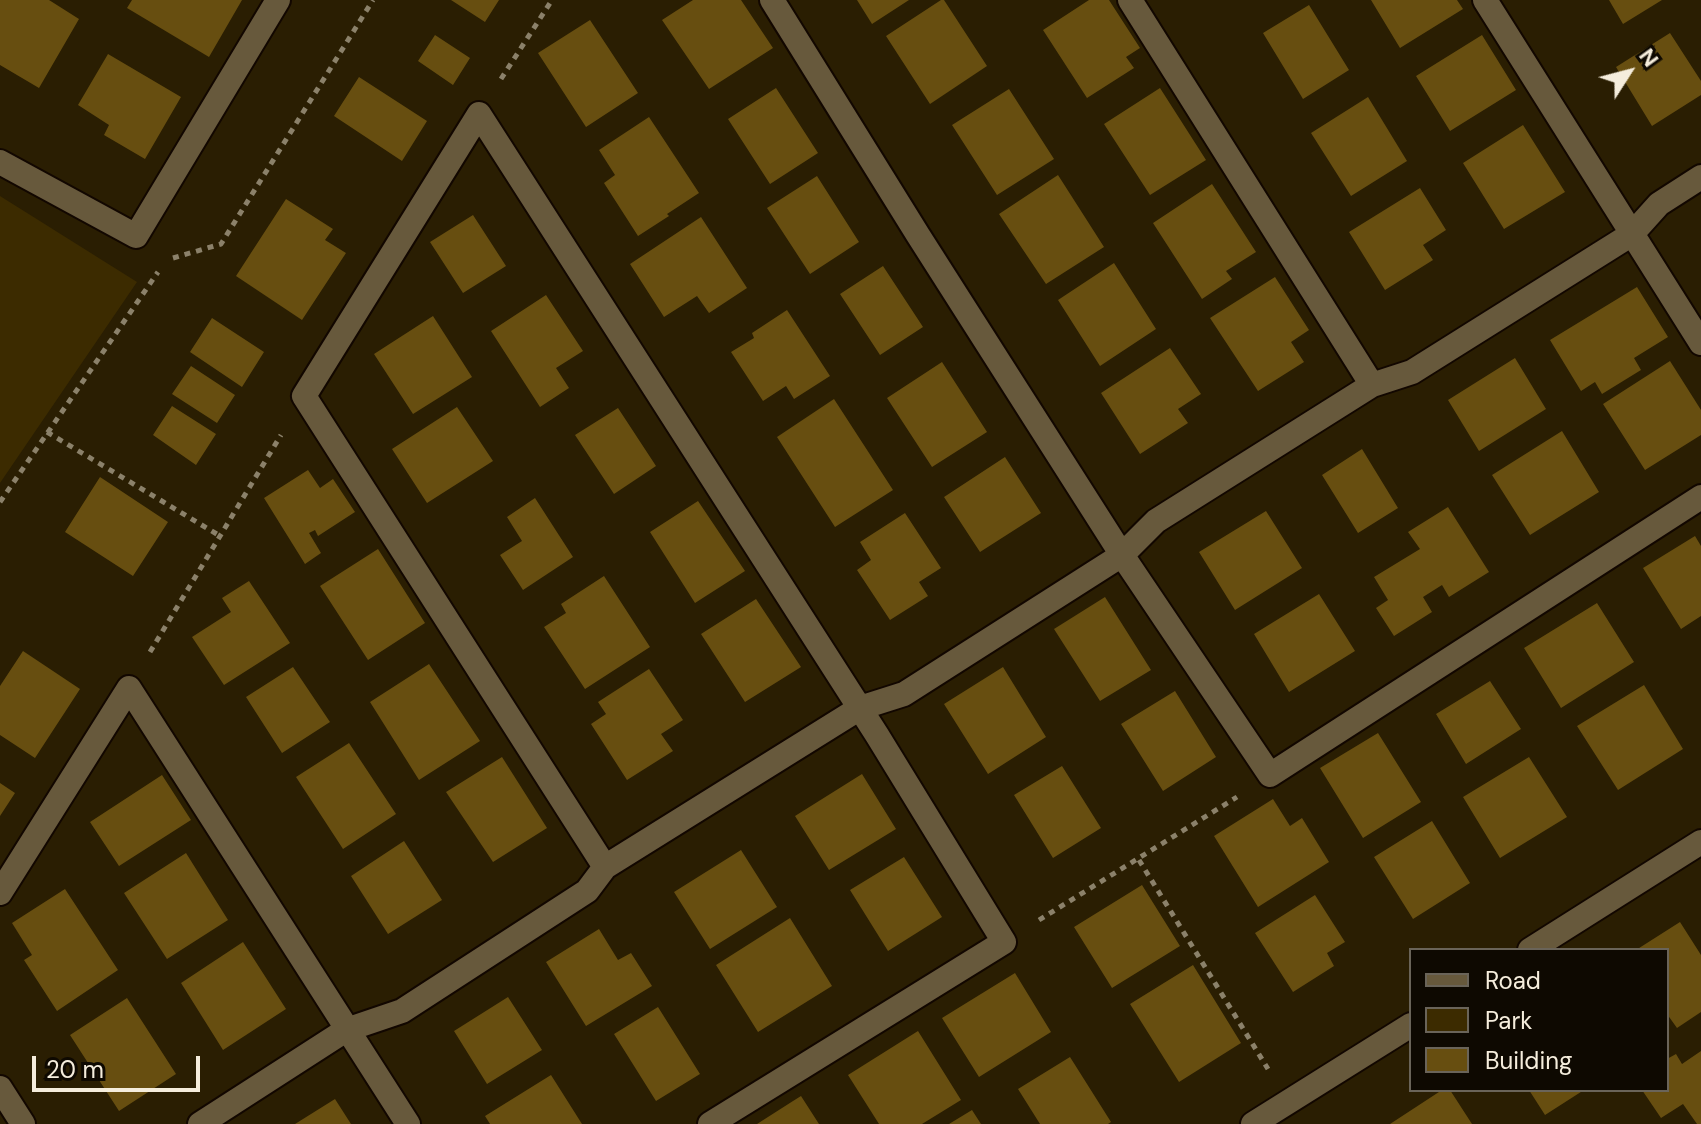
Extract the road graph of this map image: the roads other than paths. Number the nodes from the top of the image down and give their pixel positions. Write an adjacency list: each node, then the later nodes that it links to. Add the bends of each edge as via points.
1 (278, 0): 5 (street, via 136,236)
2 (772, 0): 11 (street)
3 (1130, 0): 9 (street)
4 (1485, 0): 7 (street)
5 (0, 162)
6 (1701, 177): 7 (street, via 1659,204)
7 (1632, 234): 8 (street); 9 (street, via 1412,372)
8 (1701, 343)
9 (1372, 385): 11 (street, via 1156,521)
10 (1701, 497): 11 (street, via 1270,775)
11 (1122, 555): 12 (street, via 904,694)
12 (860, 708): 14 (street); 14 (street, via 479,114 304,396); 23 (street, via 1004,942)
13 (1701, 842): 16 (street)
14 (605, 867): 18 (street, via 587,891 402,1011)
15 (0, 893): 18 (street, via 129,688)
16 (1533, 948)
17 (1409, 1026): 24 (street)
18 (346, 1030): 21 (street); 22 (street)
19 (0, 1088): 20 (street)
20 (23, 1124)
21 (200, 1124)
22 (408, 1124)
23 (710, 1124)
24 (1253, 1124)

